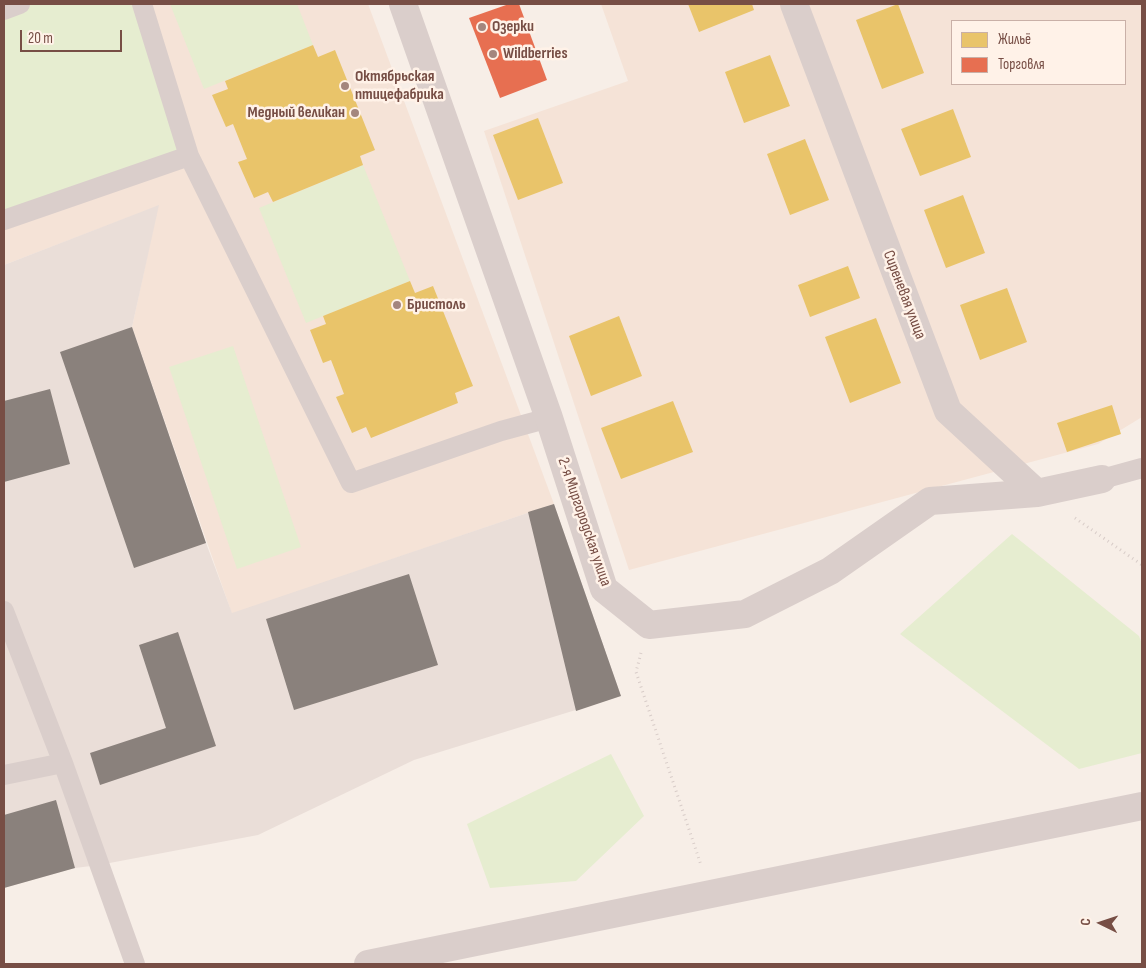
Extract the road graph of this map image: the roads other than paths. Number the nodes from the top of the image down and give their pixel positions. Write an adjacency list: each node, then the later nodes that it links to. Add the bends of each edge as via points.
1 (20, 4): 5 (lane)
2 (142, 4): 6 (lane)
3 (403, 4): 8 (street, 2-я Миргородская улица)
4 (794, 4): 11 (street, Сиреневая улица, via 948,411)
5 (4, 10)
6 (189, 156): 7 (lane); 8 (lane, via 351,483)
7 (4, 220)
8 (548, 418): 11 (street, 2-я Миргородская улица, via 604,589 649,625 746,614 830,571 930,501)
9 (1142, 468): 10 (lane)
10 (1102, 479): 11 (street)
11 (1037, 493)
12 (4, 611): 13 (lane)
13 (63, 763): 14 (lane); 16 (lane)
14 (4, 775)
15 (1142, 806): 17 (street)
16 (135, 964)
17 (368, 964)

